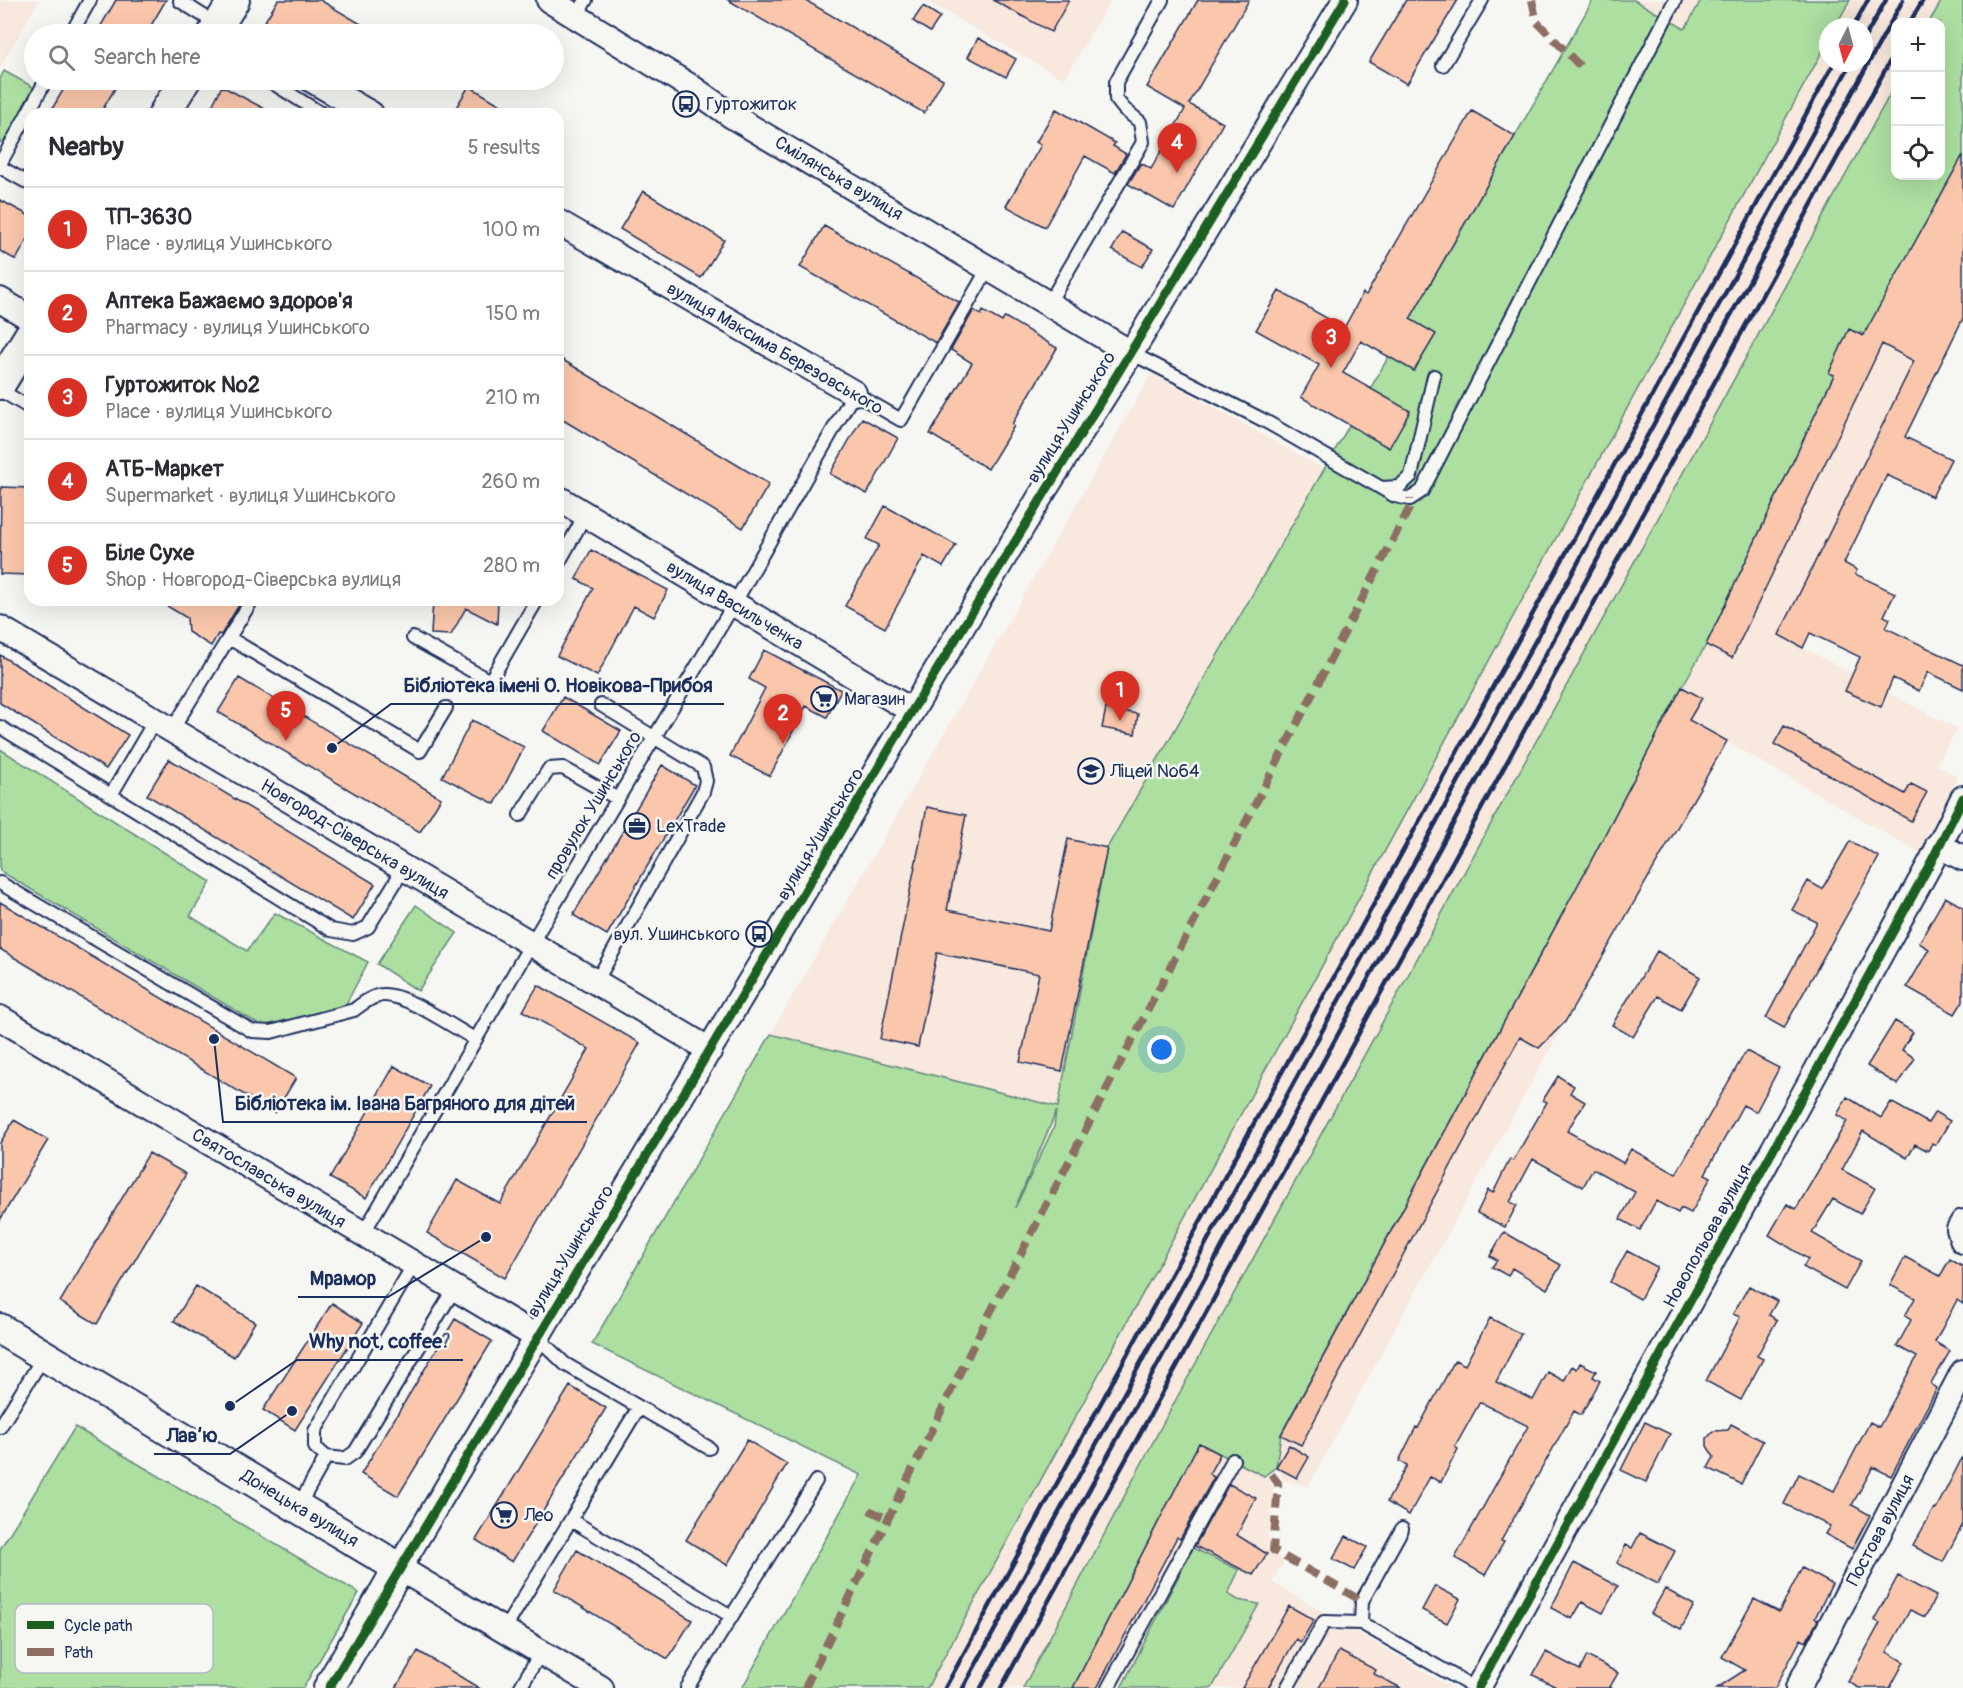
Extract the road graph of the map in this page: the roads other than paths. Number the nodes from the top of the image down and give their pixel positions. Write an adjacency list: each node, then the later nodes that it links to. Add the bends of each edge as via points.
1 (90, 0): 10 (lane)
2 (234, 0): 12 (street)
3 (549, 0): 9 (street, Смілянська вулиця)
4 (1162, 0): 28 (lane, via 1116,82 1116,99 1140,122 1143,142)
5 (1345, 0): 31 (street, вулиця Ушинського)
6 (1482, 0): 13 (lane)
7 (1675, 0): 37 (lane, via 1422,491 1410,499)
8 (180, 1): 11 (lane)
9 (581, 8): 26 (street, Смілянська вулиця, via 732,116)
10 (77, 24)
11 (212, 24)
12 (225, 24)
13 (1443, 65)
14 (41, 90): 18 (lane)
15 (179, 90): 19 (street)
16 (284, 90): 20 (lane)
17 (329, 90): 21 (street)
18 (31, 108)
19 (168, 108)
20 (312, 108)
21 (361, 108)
22 (24, 121): 23 (lane)
23 (0, 165): 24 (lane)
24 (24, 180)
25 (564, 225): 35 (street, вулиця Максима Березовського)
26 (989, 267): 28 (street, Смілянська вулиця); 35 (lane, вулиця Максима Березовського, via 901,420)
27 (0, 300): 29 (street)
28 (1050, 303): 31 (street, Смілянська вулиця)
29 (24, 314)
30 (24, 345): 33 (street)
31 (1131, 353): 37 (lane, via 1265,421); 49 (street, вулиця Ушинського)
32 (1434, 376): 37 (lane, via 1411,476 1399,487)
33 (0, 384)
34 (0, 390): 36 (lane)
35 (854, 393): 41 (lane, провулок Ушинського)
36 (24, 404)
37 (1380, 488)
38 (564, 502): 39 (street, вулиця Васильченка)
39 (584, 514): 40 (lane); 41 (street, вулиця Васильченка)
40 (564, 553)
41 (734, 604): 49 (street, вулиця Васильченка); 52 (lane, провулок Ушинського)
42 (248, 606): 45 (lane)
43 (534, 606): 46 (lane, via 490,681)
44 (2, 633): 50 (street, Новгород-Сіверська вулиця)
45 (229, 638): 48 (lane, via 420,751); 50 (lane)
46 (413, 638)
47 (601, 705): 52 (lane)
48 (446, 708)
49 (912, 711): 65 (street, вулиця Ушинського)
50 (164, 725): 53 (lane); 59 (street, Новгород-Сіверська вулиця)
51 (0, 727): 53 (lane)
52 (655, 737): 55 (lane, провулок Ушинського); 62 (lane, via 703,767 706,781)
53 (111, 795): 59 (lane, via 331,930 353,934 368,927)
54 (1963, 798): 57 (street, Новопольова вулиця)
55 (618, 800): 56 (lane, via 563,768 549,769); 61 (lane, провулок Ушинського)
56 (520, 815)
57 (1938, 845): 58 (street); 95 (street, Новопольова вулиця)
58 (1963, 858)
59 (404, 868): 61 (street, Новгород-Сіверська вулиця)
60 (0, 883): 64 (lane, via 252,1031 271,1032 354,1010 381,994 401,998)
61 (531, 944): 62 (street, Новгород-Сіверська вулиця); 64 (lane, провулок Ушинського)
62 (596, 982): 65 (street, Новгород-Сіверська вулиця)
63 (0, 1018): 67 (street, Святославська вулиця)
64 (475, 1040): 67 (lane, провулок Ушинського)
65 (710, 1050): 72 (street, вулиця Ушинського)
66 (1963, 1222): 68 (street, via 1959,1229)
67 (363, 1234): 69 (street, Святославська вулиця)
68 (1963, 1241)
69 (414, 1264): 70 (street, Святославська вулиця); 78 (lane, via 315,1431 315,1447)
70 (454, 1288): 72 (street, Святославська вулиця); 78 (lane, via 355,1452 345,1459)
71 (0, 1329): 73 (street, Донецька вулиця)
72 (537, 1337): 75 (lane, via 565,1364); 84 (street, вулиця Ушинського)
73 (44, 1355): 76 (lane); 81 (street, Донецька вулиця)
74 (1963, 1372): 96 (street, Постова вулиця)
75 (639, 1407): 77 (lane); 82 (lane)
76 (0, 1427)
77 (709, 1448)
78 (327, 1457): 81 (lane)
79 (1233, 1460): 93 (lane)
80 (816, 1481): 85 (lane)
81 (298, 1507): 84 (street, Донецька вулиця)
82 (571, 1520): 85 (lane); 87 (lane)
83 (1402, 1529): 86 (lane, via 1362,1602)
84 (399, 1568): 87 (street, Донецька вулиця); 89 (street, вулиця Ушинського)
85 (731, 1617): 92 (lane)
86 (1361, 1623): 94 (lane, via 1324,1622); 95 (lane)
87 (504, 1630): 88 (street, Донецька вулиця)
88 (542, 1652): 90 (lane); 91 (street, Донецька вулиця)
89 (329, 1688)
90 (520, 1688)
91 (601, 1688)
92 (687, 1688)
93 (1108, 1688)
94 (1287, 1688)
95 (1477, 1688)
96 (1798, 1688)

